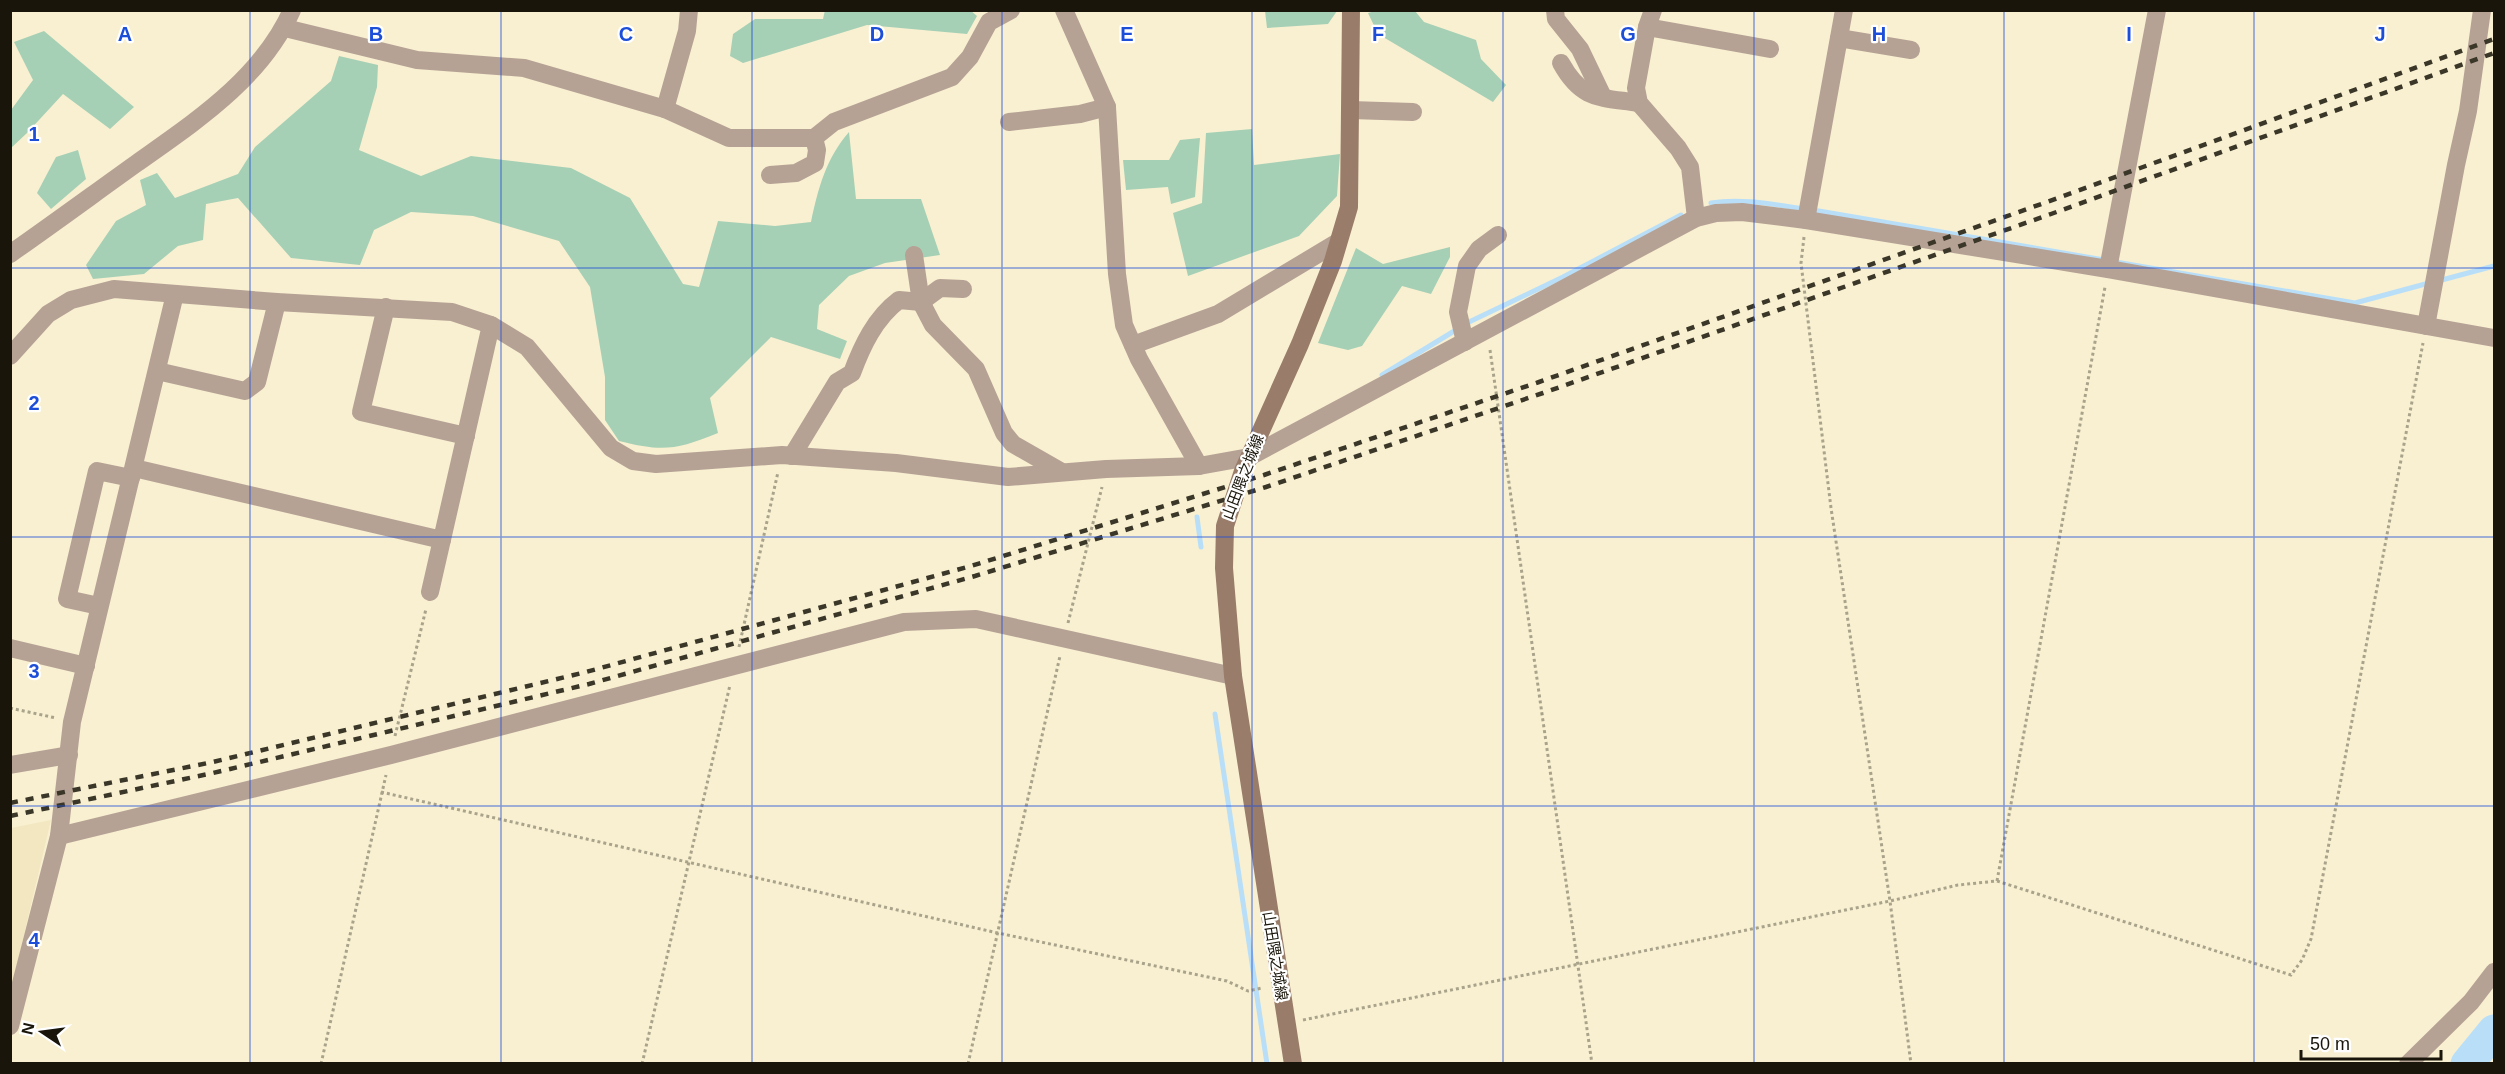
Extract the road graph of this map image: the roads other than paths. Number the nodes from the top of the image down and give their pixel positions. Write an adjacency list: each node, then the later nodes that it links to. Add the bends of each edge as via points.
1 (292, 10): 11 (street)
2 (689, 10): 19 (street, via 687,31)
3 (1011, 10): 23 (street, via 989,22 970,57 952,77 834,122)
4 (1064, 10): 18 (street)
5 (1351, 10): 20 (main road, 山田隈之城線)
6 (1555, 10): 16 (street, via 1556,20 1580,49)
7 (1844, 10): 12 (street)
8 (2157, 10): 31 (street)
9 (2482, 10): 38 (street, via 2469,111)
10 (1650, 19): 13 (street); 17 (street, via 1636,88)
11 (285, 28): 19 (street, via 417,60 524,68); 29 (street, via 240,84 200,117)
12 (1839, 38): 14 (street); 25 (street)
13 (1770, 49)
14 (1911, 50)
15 (1561, 63): 16 (street, via 1582,91)
16 (1603, 97): 17 (street)
17 (1639, 103): 26 (street, via 1690,167)
18 (1107, 107): 22 (street); 41 (street, via 1117,274 1124,325)
19 (665, 109): 23 (street, via 729,138)
20 (1351, 110): 21 (street); 28 (main road, 山田隈之城線, via 1349,207)
21 (1413, 111)
22 (1009, 122)
23 (814, 138): 24 (street, via 815,163 796,173)
24 (770, 175)
25 (1808, 213): 26 (street, via 1716,213); 31 (street)
26 (1696, 218): 39 (street, via 1487,330)
27 (1498, 235): 39 (street, via 1479,249 1467,266 1458,312)
28 (1338, 242): 41 (street, via 1218,314); 46 (main road, 山田隈之城線, via 1300,344)
29 (10, 254)
30 (914, 255): 35 (street)
31 (2109, 263): 38 (street)
32 (963, 290): 35 (street, via 940,288)
33 (175, 294): 34 (street); 42 (street, via 114,289 71,300 48,314); 43 (street)
34 (277, 302): 36 (street); 43 (street, via 257,382 245,392)
35 (921, 302): 45 (street, via 899,300 891,306 862,344 852,373 837,382); 48 (street, via 933,325 976,369 1004,433 1013,444)
36 (386, 307): 37 (street, via 452,312); 44 (street, via 361,412)
37 (491, 325): 44 (street); 45 (street, via 527,346 610,448 633,461 656,464)
38 (2426, 327): 40 (street)
39 (1462, 331): 46 (street)
40 (2494, 338)
41 (1133, 345): 47 (street)
42 (10, 356)
43 (157, 371): 49 (street)
44 (466, 436): 50 (street)
45 (787, 455): 48 (street, via 1008,477)
46 (1250, 457): 47 (street); 55 (main road, 山田隈之城線, via 1225,526 1224,568)
47 (1199, 466): 48 (street)
48 (1062, 472)
49 (132, 473): 50 (street); 52 (street); 52 (street, via 97,471 67,599)
50 (442, 540): 51 (street)
51 (430, 592)
52 (99, 606): 54 (street)
53 (10, 648): 54 (street)
54 (86, 666): 56 (street, via 72,722)
55 (1233, 676): 58 (street, via 976,620 916,621); 61 (main road, 山田隈之城線)
56 (69, 754): 57 (street); 58 (street)
57 (10, 765)
58 (59, 836): 60 (street)
59 (2494, 972): 62 (street, via 2471,1002)
60 (10, 1026)
61 (1293, 1064)
62 (2408, 1064)

